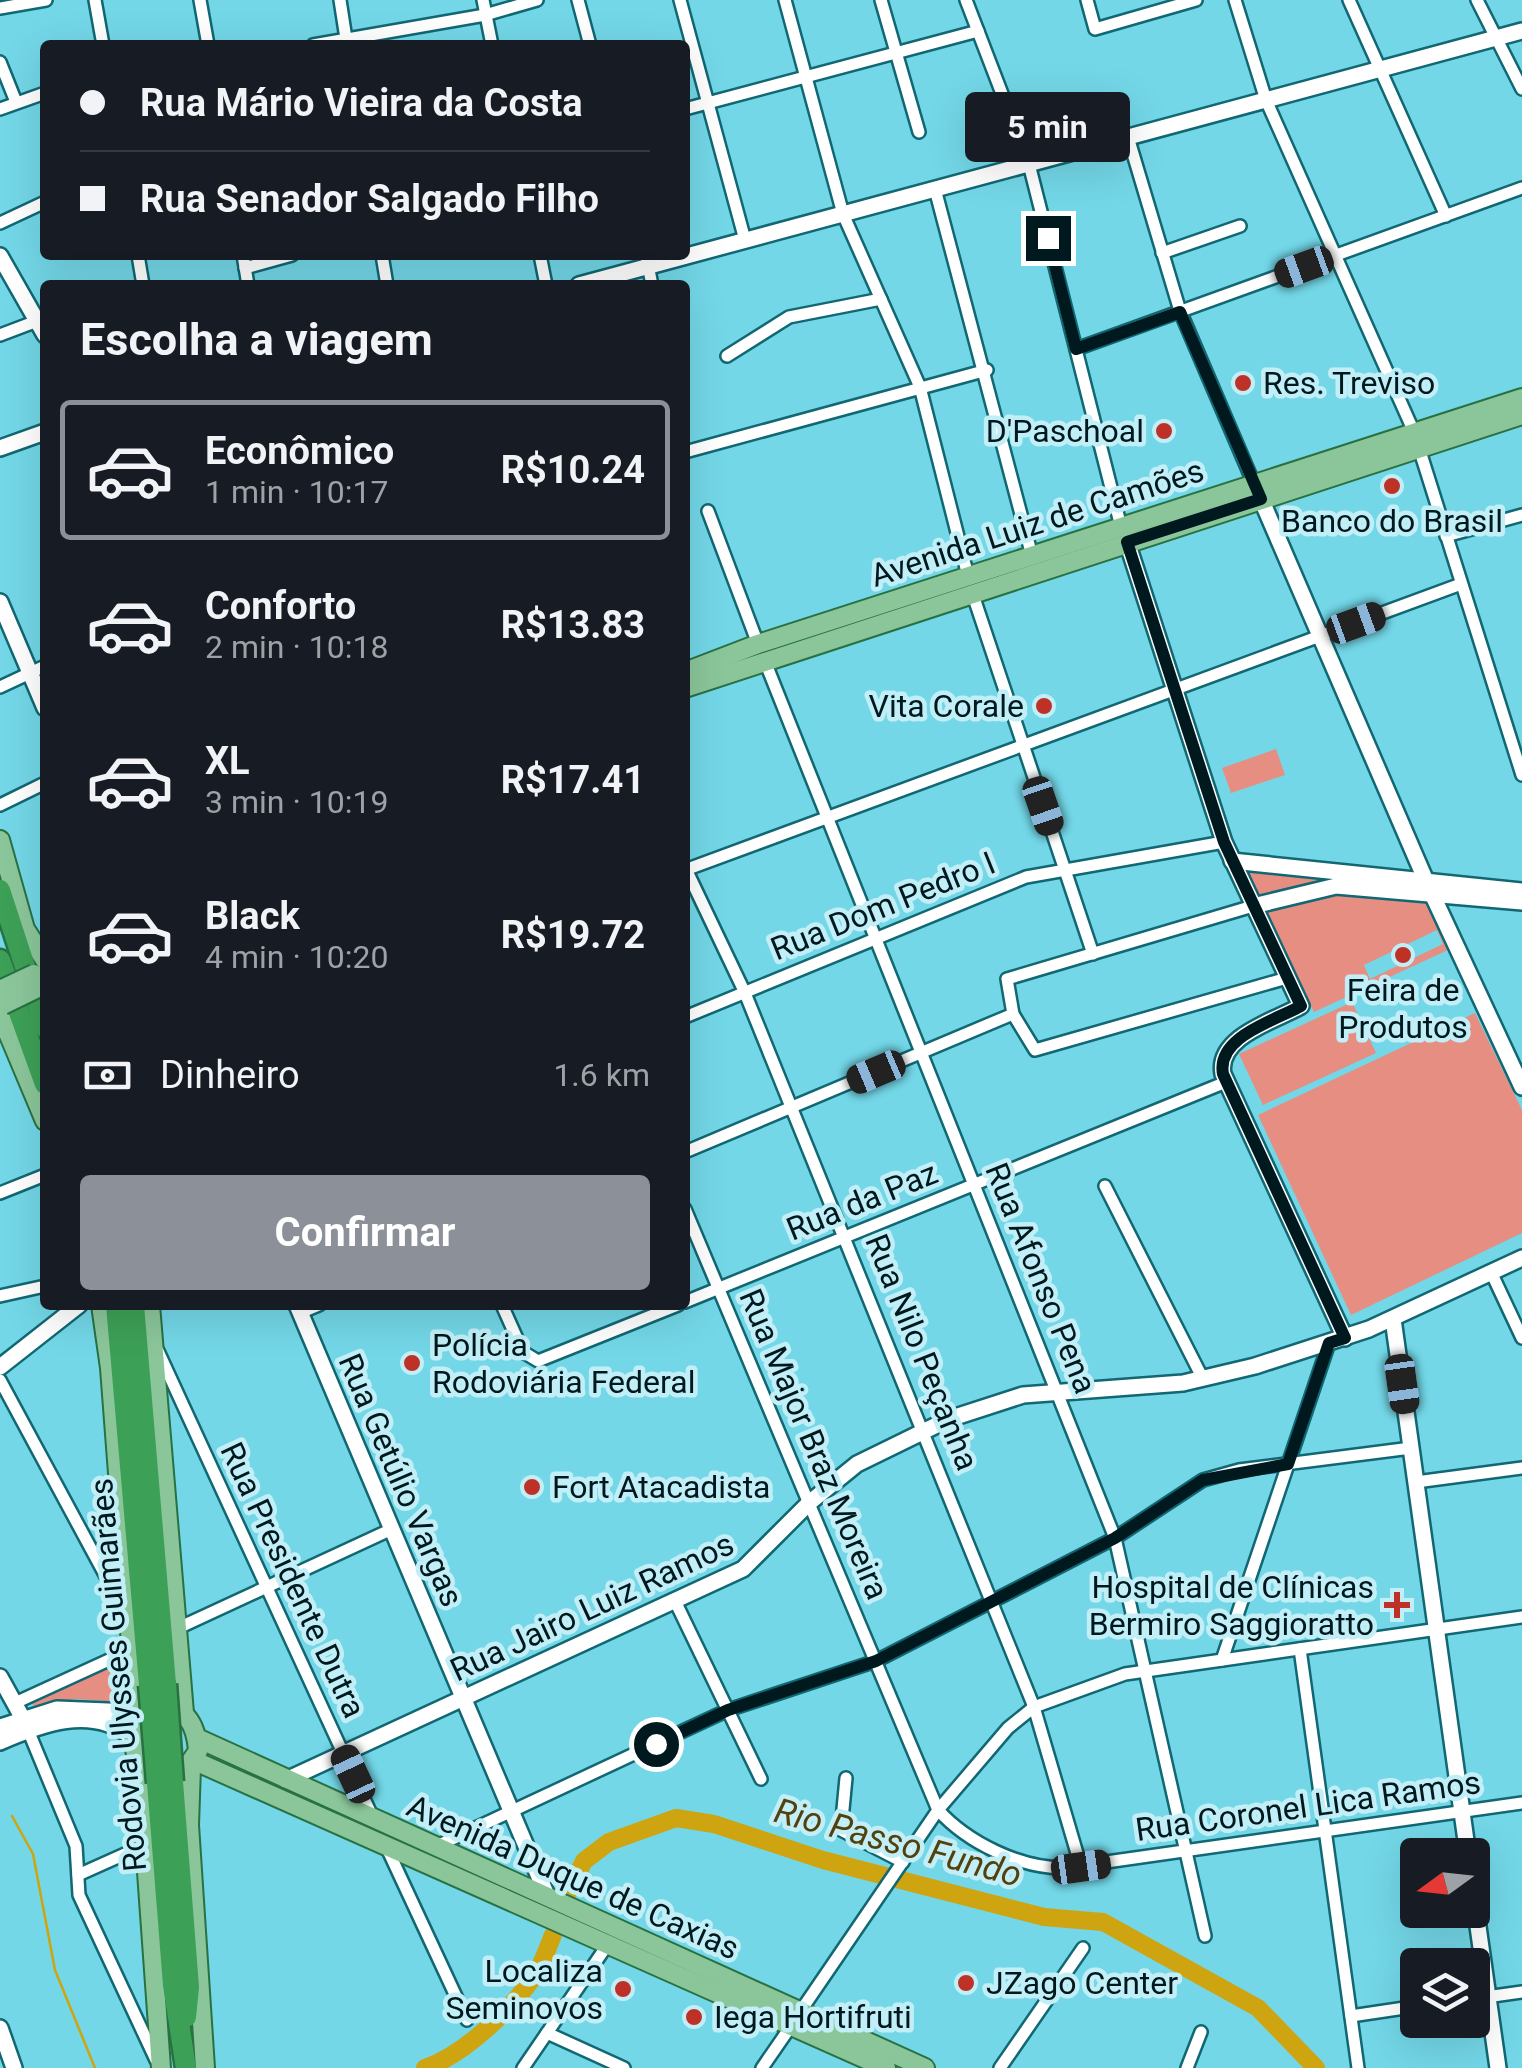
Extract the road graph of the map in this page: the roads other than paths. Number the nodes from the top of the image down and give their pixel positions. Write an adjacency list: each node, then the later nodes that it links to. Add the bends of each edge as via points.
1 (46, 0): 17 (street)
2 (95, 0): 22 (street)
3 (200, 0): 23 (street)
4 (340, 0): 24 (street)
5 (483, 0): 18 (street)
6 (537, 0): 18 (street)
7 (578, 0): 27 (street)
8 (680, 0): 36 (street)
9 (784, 0): 31 (street)
10 (881, 0): 28 (street)
11 (966, 0): 20 (street)
12 (1087, 0): 13 (street, via 1095,29)
13 (1196, 0)
14 (1235, 0): 34 (street)
15 (1349, 0): 30 (street)
16 (1478, 0): 21 (street)
17 (0, 8)
18 (486, 15): 25 (street); 26 (street)
19 (1522, 30): 21 (street)
20 (978, 31): 28 (street); 41 (street)
21 (1496, 38): 30 (street); 32 (street)
22 (102, 40)
23 (207, 40)
24 (347, 40)
25 (357, 40)
26 (491, 40)
27 (589, 40)
28 (896, 53): 31 (street); 39 (street)
29 (0, 62): 35 (street)
30 (1378, 70): 34 (street); 46 (street)
31 (805, 77): 36 (street); 45 (street)
32 (1522, 89)
33 (40, 95): 35 (street)
34 (1266, 100): 40 (street); 53 (street)
35 (16, 102): 37 (street)
36 (708, 103): 38 (street); 49 (street)
37 (0, 108)
38 (690, 108)
39 (918, 132)
40 (1128, 137): 41 (street); 51 (street)
41 (1029, 164): 43 (street); 61 (street)
42 (1522, 188): 46 (street)
43 (935, 189): 45 (street); 63 (street)
44 (40, 204): 47 (street)
45 (843, 214): 49 (street); 56 (street)
46 (1446, 216): 53 (street)
47 (0, 223)
48 (1240, 226): 51 (street)
49 (746, 240): 50 (street)
50 (690, 252)
51 (1162, 253): 57 (street)
52 (0, 256): 58 (street)
53 (1335, 256): 57 (street); 68 (street)
54 (648, 261): 55 (street)
55 (594, 280)
56 (881, 298): 62 (street, via 789,316); 64 (street)
57 (1180, 312): 61 (street); 71 (street)
58 (40, 326)
59 (40, 328): 60 (street)
60 (0, 335)
61 (1076, 349): 74 (street)
62 (727, 356)
63 (986, 370): 64 (street); 76 (street)
64 (920, 387): 70 (street); 77 (street)
65 (1522, 398): 68 (main road, Avenida Luiz de Camões)
66 (1522, 415): 68 (main road, Avenida Luiz de Camões)
67 (40, 434): 69 (street)
68 (1416, 440): 71 (main road, Avenida Luiz de Camões); 75 (street)
69 (0, 448)
70 (690, 451)
71 (1258, 492): 74 (main road, Avenida Luiz de Camões); 80 (street)
72 (708, 512): 81 (street, Rua Afonso Pena)
73 (1522, 515): 75 (street)
74 (1124, 534): 76 (main road, Avenida Luiz de Camões); 77 (main road, Avenida Luiz de Camões); 86 (street)
75 (1446, 536): 78 (street)
76 (1032, 556): 77 (main road, Avenida Luiz de Camões)
77 (970, 584): 81 (main road, Avenida Luiz de Camões); 87 (street)
78 (1462, 584): 80 (street); 88 (street)
79 (0, 602): 82 (street)
80 (1320, 636): 86 (street); 99 (street)
81 (761, 652): 83 (main road, Avenida Luiz de Camões); 84 (main road, Avenida Luiz de Camões); 92 (street, Rua Afonso Pena)
82 (38, 670): 85 (street)
83 (690, 671)
84 (690, 686)
85 (0, 688)
86 (1175, 690): 87 (street); 94 (street)
87 (1023, 745): 92 (street); 97 (street)
88 (1519, 757): 89 (street)
89 (1522, 776)
90 (40, 785): 91 (street)
91 (0, 804)
92 (828, 817): 96 (street); 104 (street, Rua Afonso Pena)
93 (0, 840): 107 (main road)
94 (1224, 842): 95 (street); 97 (street, Rua Dom Pedro I)
95 (1232, 862): 99 (street); 103 (street)
96 (690, 867)
97 (1064, 867): 104 (street, Rua Dom Pedro I); 105 (street)
98 (690, 879): 110 (street, Rua Nilo Peçanha)
99 (1428, 887): 101 (street); 102 (street); 103 (street, via 1325,886); 116 (street)
100 (0, 890): 112 (highway)
101 (1522, 891)
102 (1522, 902)
103 (1253, 906): 105 (street); 109 (street)
104 (876, 938): 110 (street, Rua Dom Pedro I); 115 (street, Rua Afonso Pena)
105 (1092, 954): 113 (street, via 1008,980)
106 (0, 960): 117 (highway)
107 (40, 969)
108 (40, 976): 111 (main road, bridge)
109 (1288, 978): 113 (street, via 1035,1050); 118 (street, via 1301,1006 1224,1052)
110 (746, 993): 114 (street, Rua Dom Pedro I); 120 (street, Rua Nilo Peçanha)
111 (1, 1004): 121 (main road)
112 (40, 1013)
113 (1013, 1014): 115 (street)
114 (690, 1015)
115 (922, 1053): 120 (street); 124 (street, Rua Afonso Pena)
116 (1516, 1060): 119 (street)
117 (40, 1070)
118 (1226, 1082): 124 (street, Rua da Paz); 145 (street)
119 (1522, 1087)
120 (793, 1107): 122 (street); 128 (street, Rua Nilo Peçanha)
121 (40, 1108)
122 (690, 1150)
123 (40, 1177): 126 (street)
124 (974, 1184): 128 (street, Rua da Paz); 150 (street, Rua Afonso Pena)
125 (1105, 1186): 148 (street)
126 (0, 1193)
127 (690, 1221): 132 (street, Rua Major Braz Moreira)
128 (846, 1236): 132 (street, Rua da Paz); 154 (street, Rua Nilo Peçanha)
129 (1522, 1258): 130 (street, Rua Jairo Luiz Ramos)
130 (1491, 1272): 143 (street, Rua Jairo Luiz Ramos); 144 (street)
131 (40, 1287): 133 (street)
132 (718, 1289): 134 (street, Rua da Paz); 161 (street, Rua Major Braz Moreira)
133 (0, 1296)
134 (690, 1301)
135 (73, 1310): 147 (street)
136 (102, 1310): 160 (main road)
137 (117, 1310): 152 (highway, Rodovia Ulysses Guimarães)
138 (135, 1310): 151 (highway, Rodovia Ulysses Guimarães)
139 (151, 1310): 146 (main road)
140 (299, 1310): 162 (street, Rua Getúlio Vargas)
141 (504, 1310): 142 (street, Rua da Paz, via 532,1360)
142 (667, 1310)
143 (1393, 1319): 145 (street, Rua Jairo Luiz Ramos); 155 (street)
144 (1522, 1338)
145 (1337, 1340): 148 (street, Rua Jairo Luiz Ramos); 156 (street)
146 (155, 1343): 151 (main road); 153 (street, Rua Presidente Dutra)
147 (0, 1366)
148 (1203, 1379): 150 (street, Rua Jairo Luiz Ramos)
149 (0, 1380): 167 (street)
150 (1056, 1391): 154 (street, Rua Jairo Luiz Ramos, via 1000,1400); 163 (street, Rua Afonso Pena)
151 (153, 1405): 153 (street, Rua Presidente Dutra); 158 (highway); 177 (highway, Rodovia Ulysses Guimarães)
152 (128, 1415): 160 (highway); 177 (highway, Rodovia Ulysses Guimarães)
153 (188, 1418): 164 (street, Rua Presidente Dutra)
154 (924, 1430): 161 (street, Rua Jairo Luiz Ramos, via 857,1464); 166 (street, Rua Nilo Peçanha)
155 (1411, 1448): 156 (street); 159 (street)
156 (1288, 1464): 163 (street, via 1203,1480); 173 (street)
157 (1522, 1468): 159 (street)
158 (164, 1470): 169 (main road)
159 (1416, 1482): 170 (street)
160 (120, 1486): 167 (main road)
161 (809, 1504): 165 (street, Rua Jairo Luiz Ramos, via 757,1560); 174 (street, Rua Major Braz Moreira)
162 (392, 1528): 164 (street); 178 (street, Rua Getúlio Vargas)
163 (1115, 1538): 166 (street); 175 (street, Rua Afonso Pena)
164 (266, 1587): 169 (street); 188 (street, Rua Presidente Dutra)
165 (675, 1601): 178 (street, Rua Jairo Luiz Ramos); 180 (street)
166 (992, 1602): 174 (street); 179 (street, Rua Nilo Peçanha)
167 (128, 1607): 181 (main road)
168 (1522, 1617): 170 (street)
169 (176, 1629): 182 (main road)
170 (1437, 1630): 171 (street); 197 (street)
171 (1300, 1649): 173 (street); 199 (street)
172 (122, 1654): 183 (street)
173 (1222, 1660): 175 (street)
174 (876, 1661): 180 (street); 195 (street, Rua Major Braz Moreira)
175 (1145, 1671): 179 (street, via 1091,1683); 204 (street, Rua Afonso Pena)
176 (0, 1677): 183 (street)
177 (158, 1685): 224 (highway, Rodovia Ulysses Guimarães, bridge, via 173,1985)
178 (464, 1698): 188 (street, Rua Jairo Luiz Ramos); 196 (street, Rua Getúlio Vargas)
179 (1034, 1707): 195 (street); 205 (street, Rua Nilo Peçanha)
180 (728, 1710): 191 (street); 196 (street)
181 (134, 1711): 182 (main road, via 157,1702); 183 (street, via 75,1708); 185 (main road)
182 (184, 1713): 186 (main road)
183 (22, 1717): 184 (street); 185 (street, via 109,1724); 187 (street); 207 (street, via 76,1846)
184 (0, 1727)
185 (130, 1736): 189 (main road)
186 (197, 1738): 190 (main road); 193 (main road, Avenida Duque de Caxias)
187 (0, 1742)
188 (343, 1754): 193 (street, Rua Jairo Luiz Ramos); 198 (street, Rua Presidente Dutra)
189 (139, 1760): 190 (main road, via 168,1776); 201 (main road)
190 (193, 1764): 202 (main road, Avenida Duque de Caxias); 225 (main road, via 188,1825)
191 (760, 1778)
192 (846, 1778): 206 (street, via 840,1830)
193 (286, 1780): 198 (main road, Avenida Duque de Caxias)
194 (1522, 1803): 197 (street, Rua Coronel Lica Ramos)
195 (938, 1810): 205 (street, Rua Coronel Lica Ramos, via 1014,1859 1047,1868); 206 (street)
196 (512, 1812): 203 (street); 208 (street, Rua Getúlio Vargas)
197 (1462, 1812): 199 (street, Rua Coronel Lica Ramos); 200 (street)
198 (374, 1820): 203 (main road, Avenida Duque de Caxias)
199 (1325, 1832): 204 (street, Rua Coronel Lica Ramos); 215 (street)
200 (1466, 1838)
201 (145, 1845): 207 (street); 223 (main road)
202 (386, 1846): 210 (main road, Avenida Duque de Caxias); 217 (street)
203 (435, 1848): 208 (main road, Avenida Duque de Caxias)
204 (1186, 1852): 205 (street, Rua Coronel Lica Ramos); 209 (street, Rua Afonso Pena)
205 (1081, 1867)
206 (896, 1872): 216 (street)
207 (78, 1876): 223 (street, via 85,1909)
208 (548, 1898): 216 (main road, Avenida Duque de Caxias)
209 (1204, 1936)
210 (608, 1944): 216 (main road, Avenida Duque de Caxias); 220 (street)
211 (1083, 1948): 231 (street)
212 (1522, 1992): 213 (street)
213 (1490, 1997)
214 (1400, 2009): 215 (street)
215 (1351, 2016): 233 (street)
216 (795, 2019): 228 (street); 229 (main road, Avenida Duque de Caxias); 230 (main road, Avenida Duque de Caxias)
217 (467, 2020)
218 (0, 2028): 222 (street)
219 (1202, 2032): 232 (street)
220 (547, 2033): 226 (street); 227 (street)
221 (1490, 2037): 234 (street)
222 (14, 2068)
223 (161, 2068)
224 (186, 2068)
225 (205, 2068)
226 (523, 2068)
227 (624, 2068)
228 (762, 2068)
229 (886, 2068)
230 (925, 2068)
231 (1000, 2068)
232 (1187, 2068)
233 (1358, 2068)
234 (1498, 2068)

